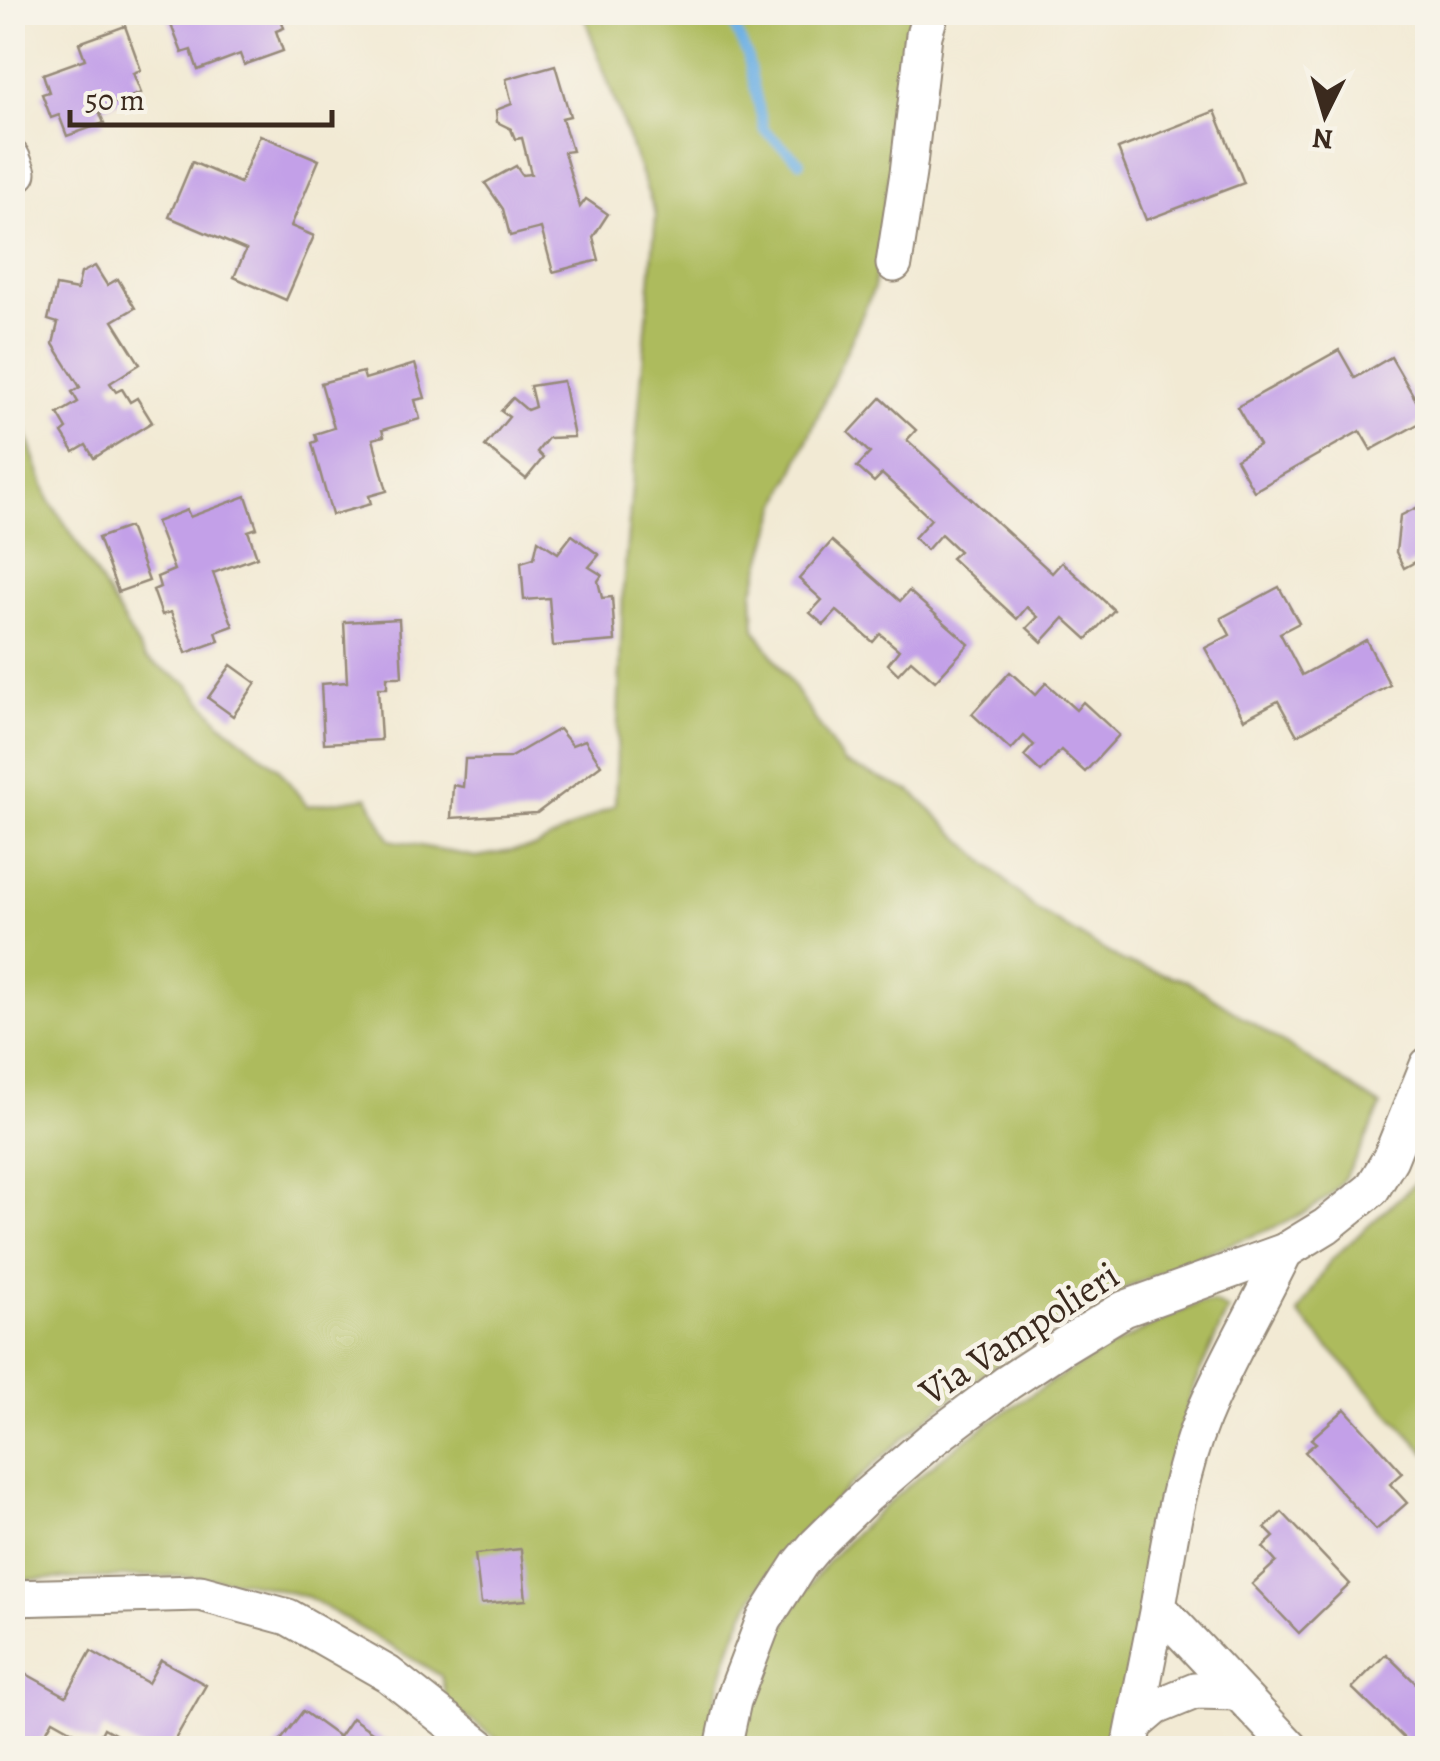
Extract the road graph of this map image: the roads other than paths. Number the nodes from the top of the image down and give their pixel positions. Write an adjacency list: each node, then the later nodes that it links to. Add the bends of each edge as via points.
1 (931, 12): 2 (street)
2 (894, 264)
3 (1428, 1065): 4 (street, Via Vampolieri, via 1372,1189)
4 (1285, 1251): 6 (street, via 1201,1421 1179,1492); 10 (street, Via Vampolieri, via 1124,1309 930,1440 808,1554 764,1620 732,1701)
5 (12, 1598): 9 (street, via 200,1593 288,1618 388,1674)
6 (1158, 1608): 7 (street); 8 (street)
7 (1237, 1692): 8 (street, via 1195,1691 1156,1707); 11 (street)
8 (1133, 1736)
9 (482, 1748)
10 (724, 1748)
11 (1291, 1748)

